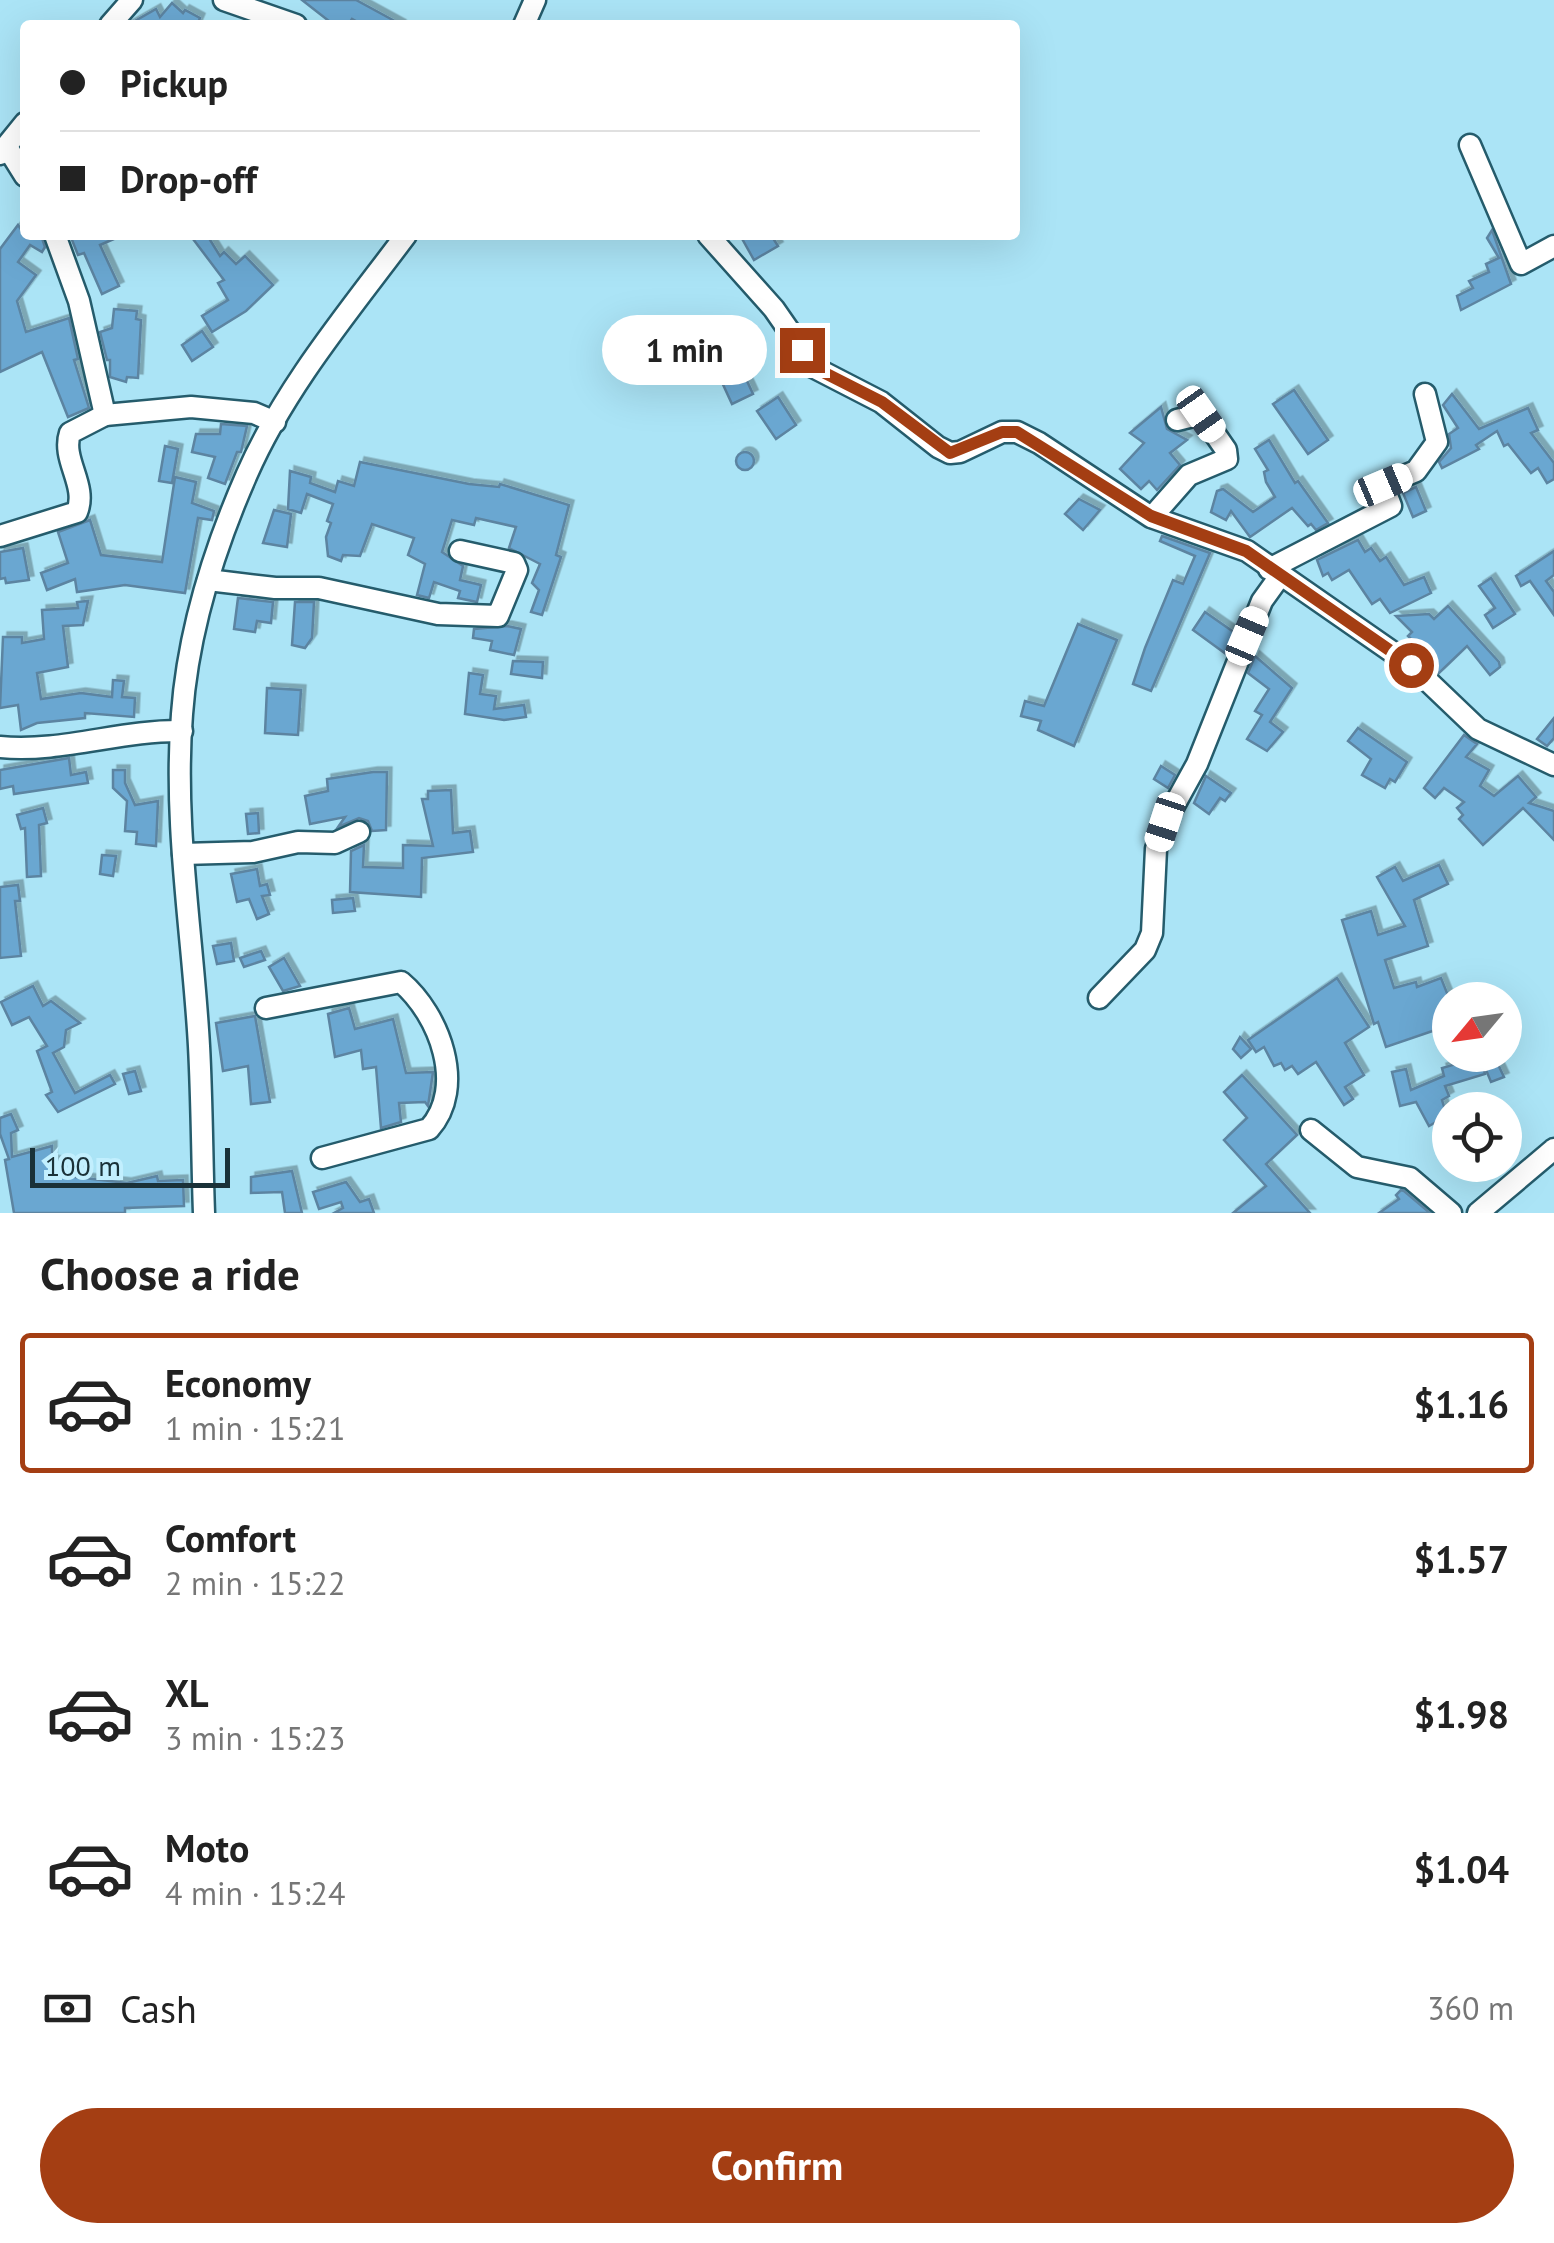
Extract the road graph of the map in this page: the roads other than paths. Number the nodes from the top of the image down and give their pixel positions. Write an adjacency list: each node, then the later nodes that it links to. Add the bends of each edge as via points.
1 (132, 0): 3 (street)
2 (224, 0): 4 (street)
3 (114, 20)
4 (282, 20)
5 (20, 129): 7 (street)
6 (1470, 146): 12 (street, via 1521,264)
7 (4, 150): 8 (street)
8 (20, 170)
9 (57, 240): 14 (street, via 80,301)
10 (403, 240): 16 (street)
11 (712, 240): 17 (street, via 815,368 882,402 938,447 960,452 1017,432)
12 (1554, 246)
13 (1425, 394): 20 (street, via 1438,442 1416,471 1383,485 1392,506)
14 (104, 415): 16 (street, via 190,406); 18 (street, via 70,433 66,445 82,500 78,512)
15 (1178, 420): 17 (street, via 1201,414 1227,459 1189,475)
16 (276, 422): 21 (street, via 248,472)
17 (1152, 517): 20 (street, via 1236,546)
18 (0, 536)
19 (460, 551): 21 (street, via 514,563 498,616 438,614 319,588)
20 (1274, 573): 24 (street, via 1411,665 1478,729); 27 (street, via 1196,764 1165,822 1156,849 1152,933 1145,950)
21 (208, 580): 22 (street)
22 (182, 731): 23 (street); 26 (street)
23 (0, 747)
24 (1554, 765)
25 (359, 832): 26 (street, via 335,843)
26 (183, 854): 32 (street)
27 (1100, 998)
28 (266, 1008): 31 (street, via 401,982 426,1008 444,1052 446,1097 429,1129)
29 (1311, 1130): 33 (street, via 1357,1166 1410,1178)
30 (1554, 1149): 34 (street)
31 (322, 1158)
32 (204, 1213)
33 (1451, 1213)
34 (1478, 1213)

